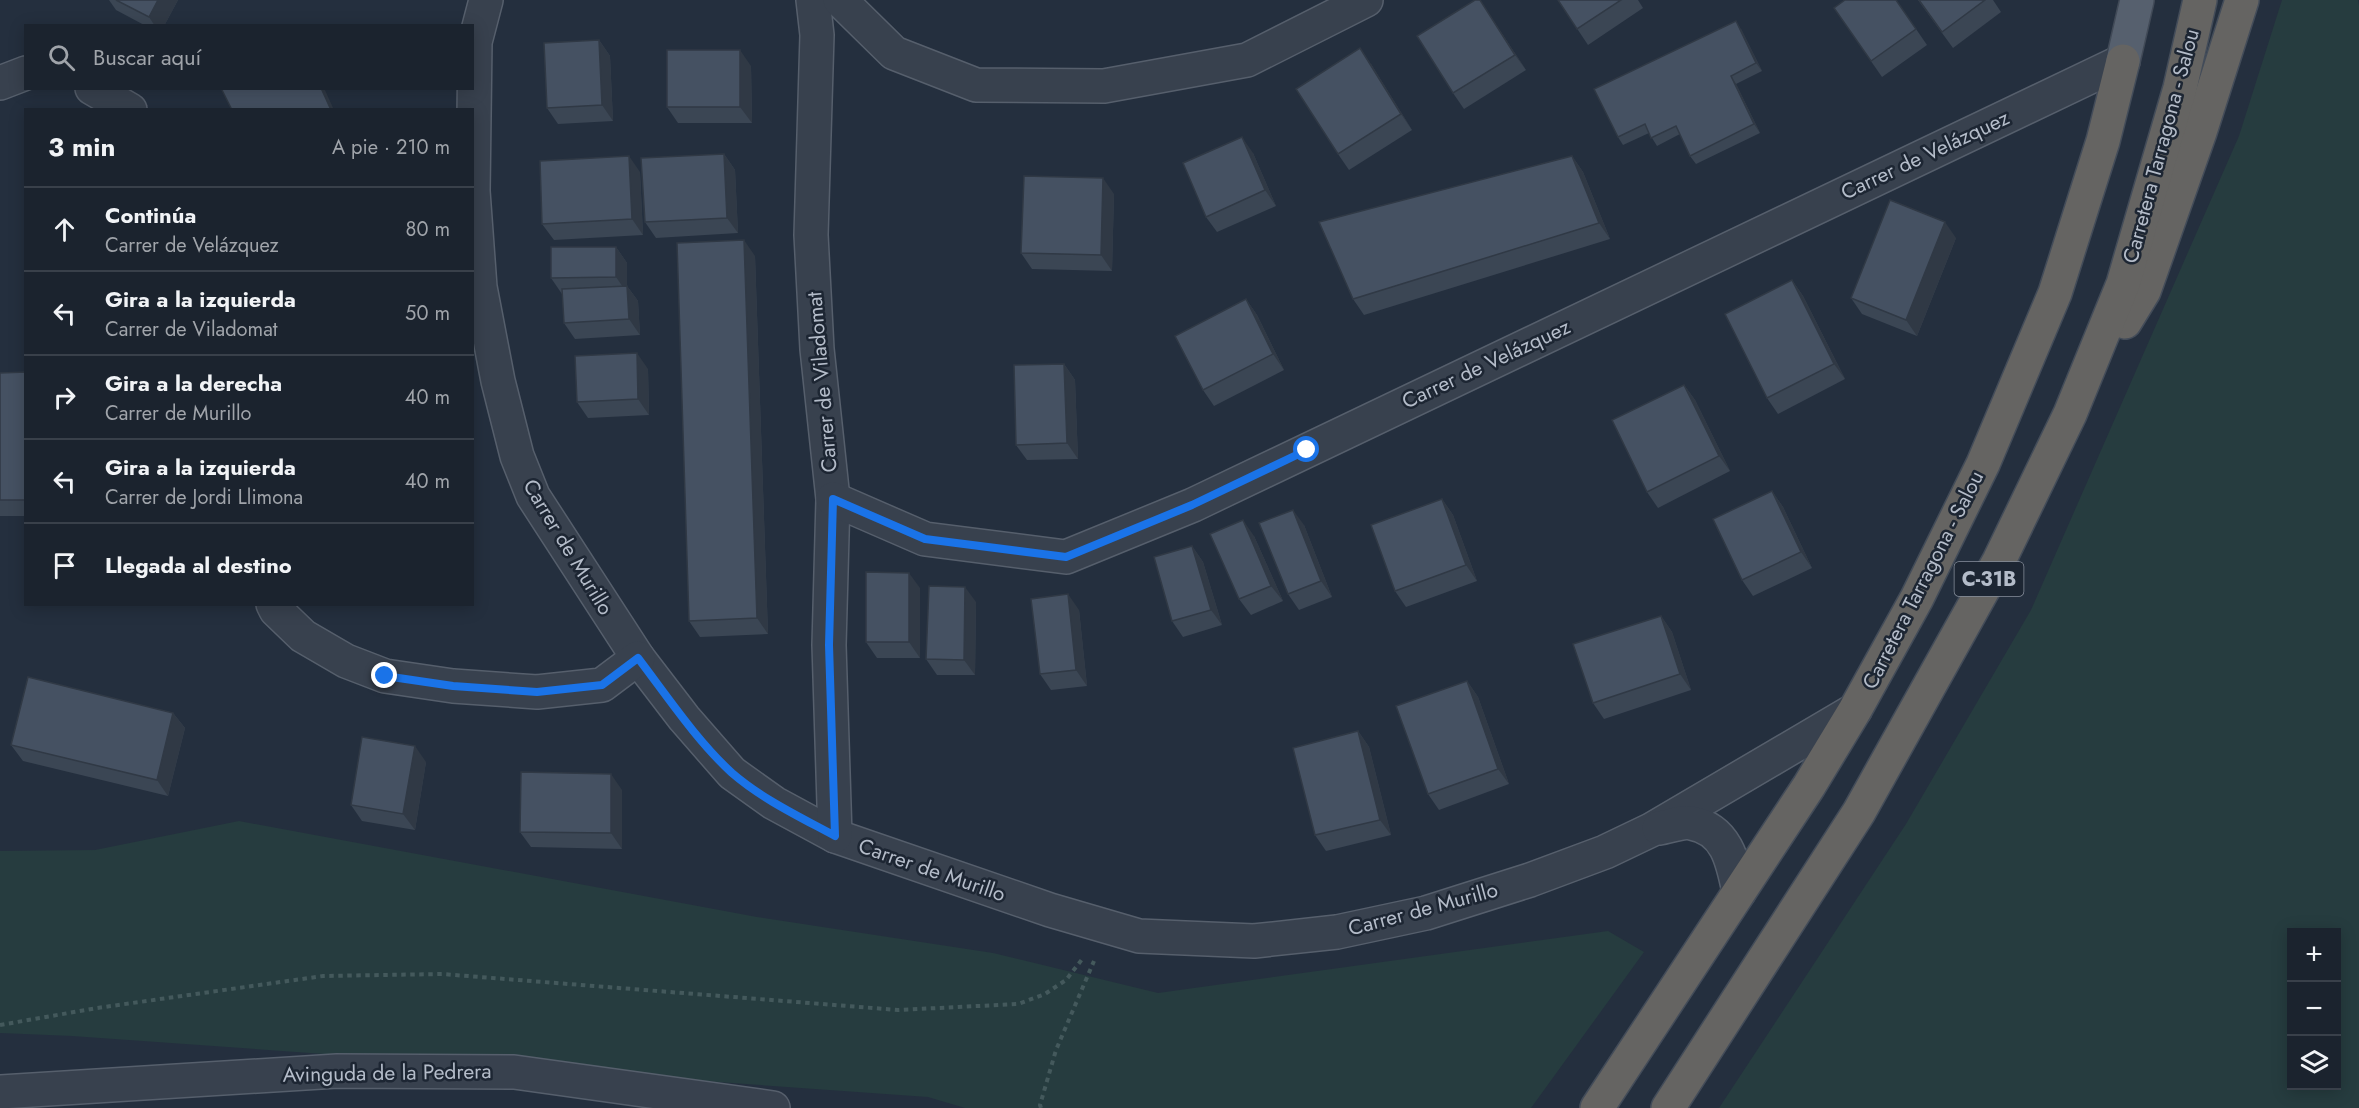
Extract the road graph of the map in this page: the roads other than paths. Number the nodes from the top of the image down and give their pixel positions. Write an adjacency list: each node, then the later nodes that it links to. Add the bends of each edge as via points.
1 (486, 0): 13 (street, Carrer de Murillo, via 475,42)
2 (813, 0): 16 (street, Carrer de Viladomat, via 816,34 811,235 817,349)
3 (840, 0): 4 (street, via 894,53 976,85 1093,86 1247,60)
4 (1366, 0)
5 (2138, 0): 8 (main road, Carretera Tarragona - Salou / C-31B)
6 (2200, 0): 15 (highway, Carretera Tarragona - Salou / C-31B, via 2180,88 2123,284)
7 (2242, 0): 15 (highway, via 2144,291)
8 (2123, 61): 16 (street, Carrer de Velázquez, via 1192,505 1066,557 925,539); 19 (highway, Carretera Tarragona - Salou / C-31B, via 2103,141 2055,293 1983,464 1917,598)
9 (24, 74): 10 (street)
10 (0, 83)
11 (95, 90): 12 (street)
12 (127, 108)
13 (474, 116)
14 (474, 205): 18 (street, Carrer de Murillo, via 480,287 517,456 533,496)
15 (2070, 414): 26 (highway, Carretera Tarragona - Salou / C-31B, via 1999,561 1859,812)
16 (833, 499): 21 (street, Carrer de Viladomat, via 829,645)
17 (274, 606): 18 (street, via 303,636 346,661 385,676 430,683 537,692 602,685)
18 (638, 658): 21 (street, Carrer de Murillo, via 732,772 774,803)
19 (1855, 710): 20 (street, Carrer de Murillo); 22 (highway, Carretera Tarragona - Salou / C-31B)
20 (1651, 830): 21 (street, Carrer de Murillo, via 1530,880 1426,913 1337,932 1254,940 1139,936 1050,910); 22 (street, Carrer de Murillo, via 1690,823 1717,834 1732,858)
21 (835, 836)
22 (1739, 892): 25 (highway, Carretera Tarragona - Salou / C-31B)
23 (0, 1092): 24 (street, Avinguda de la Pedrera, via 337,1071 514,1072)
24 (773, 1108)
25 (1597, 1108)
26 (1668, 1108)

